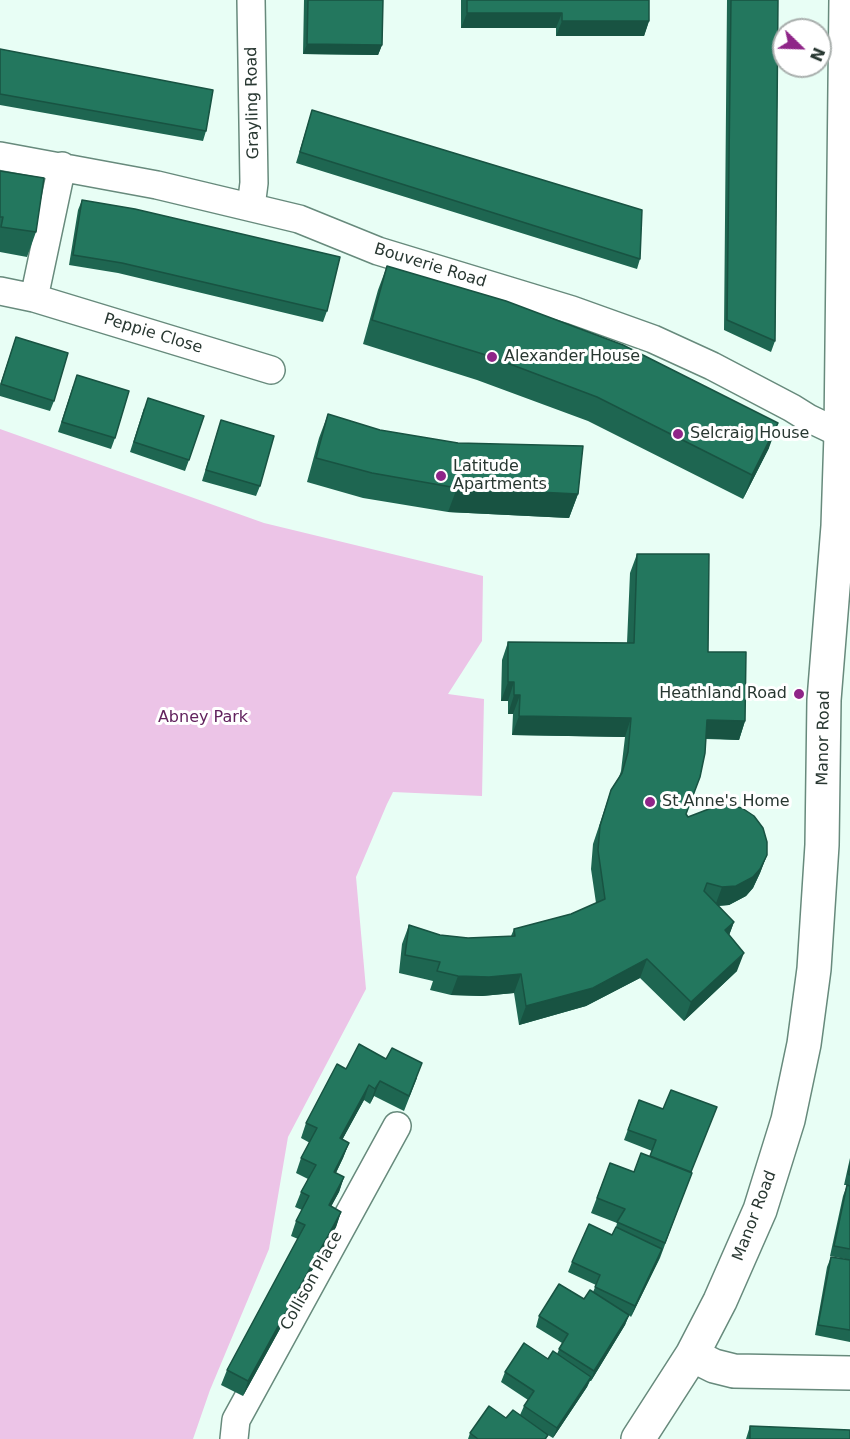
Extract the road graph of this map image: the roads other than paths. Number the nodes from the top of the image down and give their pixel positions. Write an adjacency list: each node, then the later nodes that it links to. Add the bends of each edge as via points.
1 (251, 0): 6 (street, Grayling Road)
2 (846, 0): 3 (main road, Manor Road)
3 (847, 90): 10 (main road, Manor Road)
4 (0, 156): 5 (street, Bouverie Road)
5 (62, 166): 6 (street, Bouverie Road); 8 (street)
6 (251, 207): 10 (street, Bouverie Road, via 299,219 378,251 653,339)
7 (0, 291): 8 (street, Peppie Close)
8 (34, 298): 9 (street, Peppie Close)
9 (272, 370)
10 (846, 436): 12 (main road, Manor Road, via 824,700 822,845 814,969 804,1044 788,1120 760,1210)
11 (397, 1126): 14 (street, Collison Place, via 236,1420)
12 (692, 1355): 13 (main road, via 734,1371); 15 (main road, Manor Road)
13 (850, 1373)
14 (234, 1439)
15 (639, 1439)

